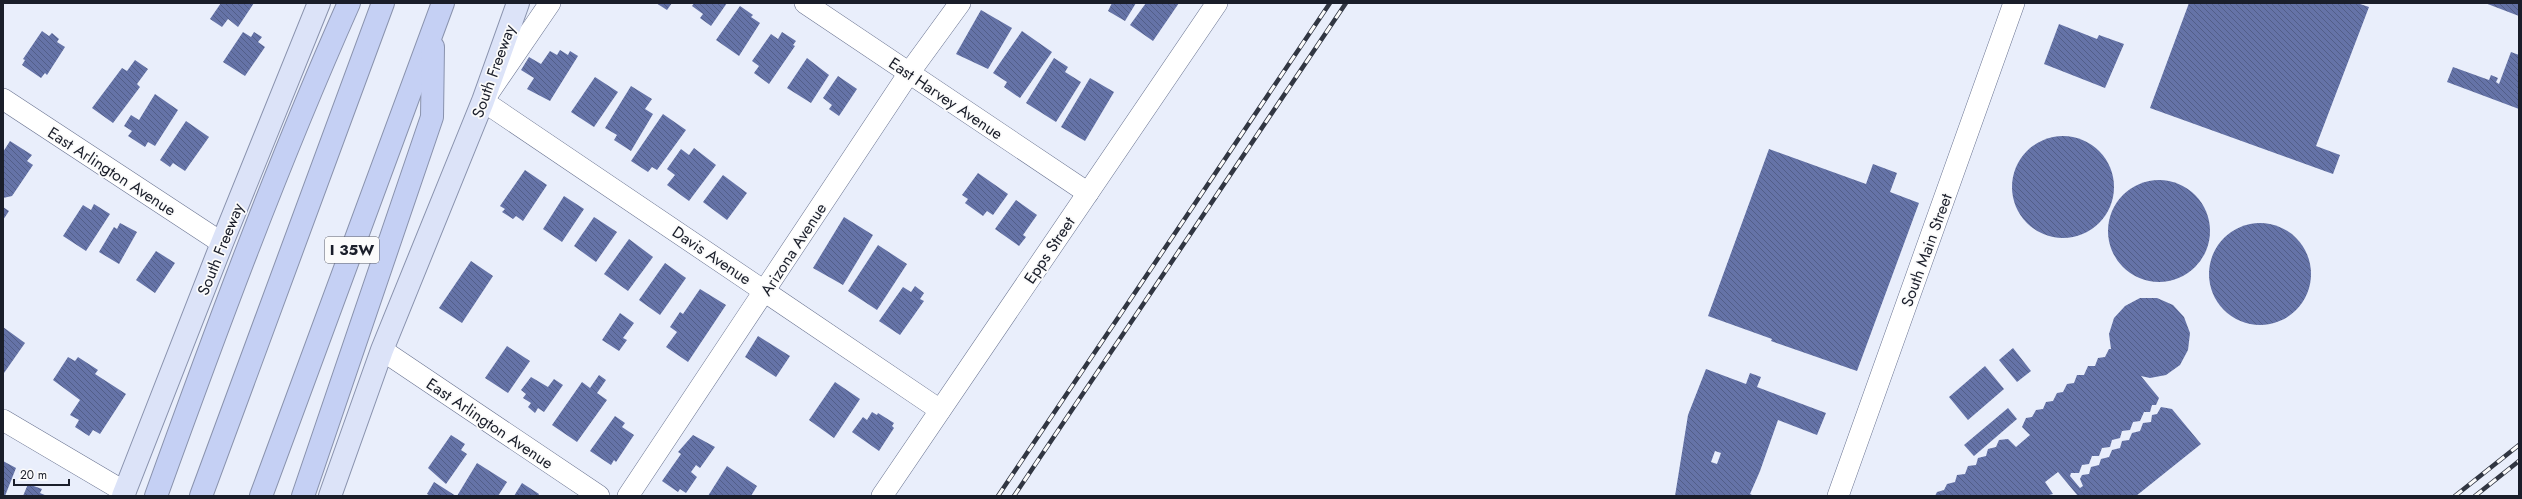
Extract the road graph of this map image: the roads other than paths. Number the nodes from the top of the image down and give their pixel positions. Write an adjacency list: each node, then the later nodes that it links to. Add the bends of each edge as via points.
1 (319, 3): 16 (main road, South Freeway)
2 (349, 3): 22 (highway, via 307,96 235,279)
3 (383, 3): 23 (highway)
4 (443, 3): 11 (highway, I 35W)
5 (518, 3): 14 (main road, South Freeway)
6 (550, 3): 14 (street)
7 (805, 3): 12 (street, East Harvey Avenue)
8 (960, 3): 12 (street, Arizona Avenue)
9 (1217, 3): 15 (street, Epps Street)
10 (2014, 3): 30 (street, South Main Street)
11 (433, 30): 24 (highway, I 35W); 25 (highway, via 432,117)
12 (909, 73): 15 (street, East Harvey Avenue); 17 (street, Arizona Avenue)
13 (3, 99): 16 (street, East Arlington Avenue)
14 (484, 101): 17 (street, Davis Avenue); 18 (main road, South Freeway)
15 (1088, 194): 19 (street, Epps Street)
16 (222, 243): 21 (main road, South Freeway)
17 (765, 291): 19 (street, Davis Avenue); 28 (street, Arizona Avenue)
18 (382, 350): 26 (main road, South Freeway); 27 (street, East Arlington Avenue)
19 (940, 410): 29 (street, Epps Street)
20 (3, 420): 21 (street)
21 (124, 494)
22 (156, 496)
23 (201, 496)
24 (261, 496)
25 (303, 496)
26 (330, 496)
27 (598, 496)
28 (628, 496)
29 (882, 496)
30 (1838, 496)

